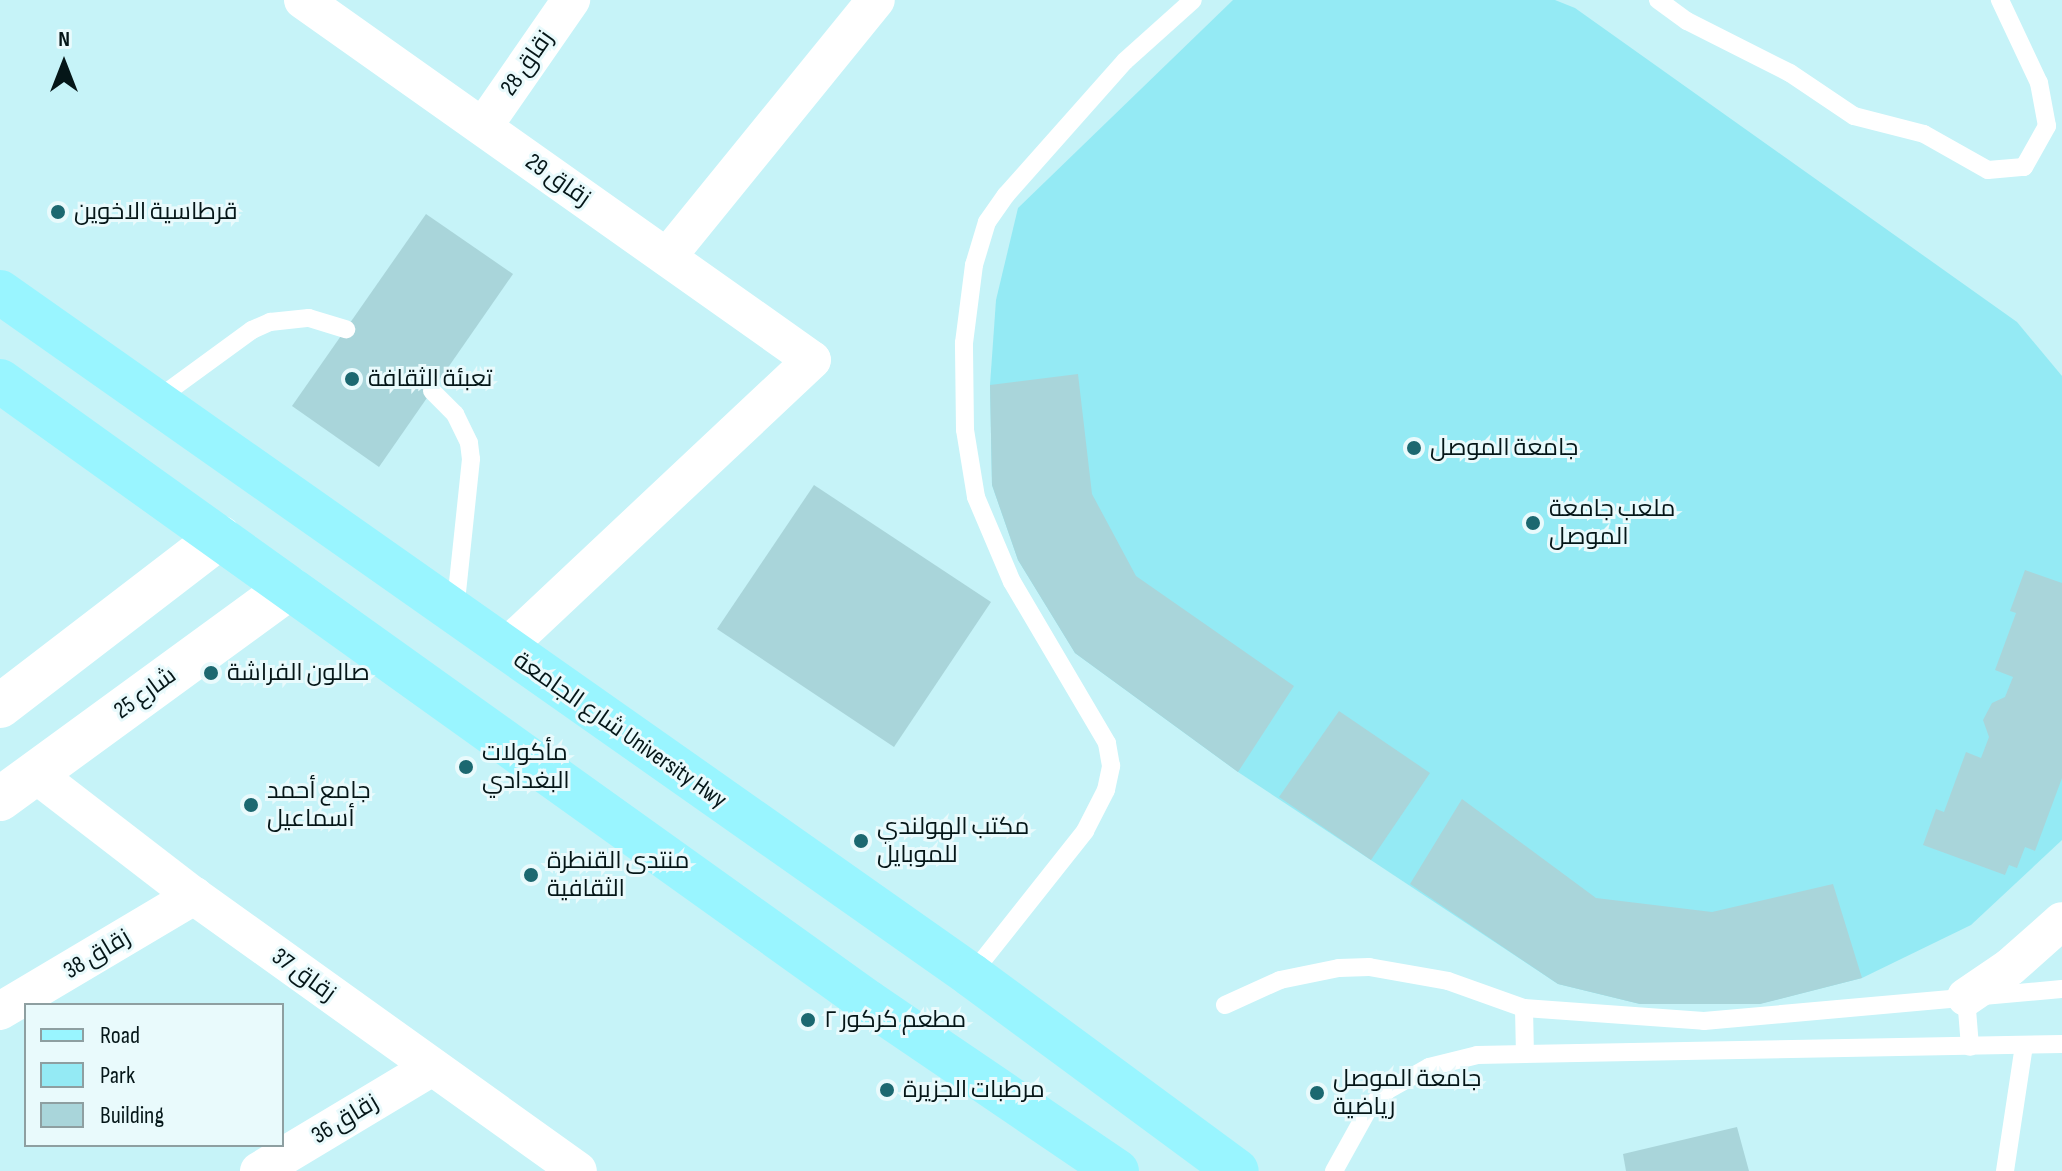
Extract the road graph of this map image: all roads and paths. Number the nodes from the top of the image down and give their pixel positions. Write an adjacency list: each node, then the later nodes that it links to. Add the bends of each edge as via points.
1 (303, 0): 7 (street, زقاق 29)
2 (571, 0): 7 (street, زقاق 28)
3 (876, 0): 8 (street)
4 (1193, 0): 23 (lane, via 1125,61 1006,195 987,222 974,265 964,343 965,416 976,497 1012,582 1107,743 1111,766 1106,790 1085,831)
5 (1658, 0): 6 (lane, via 1687,21 1790,73 1854,116 1924,134 1988,170 2024,167 2047,126 2039,83)
6 (2000, 0)
7 (483, 127): 8 (street, زقاق 29)
8 (667, 257): 17 (street, زقاق 29, via 812,360)
9 (0, 292): 13 (main road, شارع الجامعة University Hwy)
10 (346, 329): 13 (lane, via 309,318 270,322)
11 (0, 381): 14 (main road)
12 (432, 391): 16 (lane, via 464,428 471,459)
13 (155, 401): 16 (main road, شارع الجامعة University Hwy)
14 (220, 537): 15 (main road); 18 (street)
15 (289, 588): 19 (street, شارع 25); 36 (main road, via 868,1002)
16 (455, 615): 17 (main road, شارع الجامعة University Hwy)
17 (504, 649): 23 (main road, شارع الجامعة University Hwy)
18 (0, 706)
19 (34, 773): 20 (street, شارع 25); 21 (street, زقاق 37)
20 (0, 799)
21 (194, 896): 28 (street, زقاق 38); 33 (street, زقاق 37)
22 (2062, 921): 25 (street)
23 (971, 975): 37 (main road, شارع الجامعة University Hwy)
24 (2062, 989): 25 (lane)
25 (1966, 997): 27 (lane, via 1704,1021); 31 (lane)
26 (1225, 1005): 27 (lane, via 1309,973 1369,967 1448,981)
27 (1524, 1008): 32 (lane)
28 (0, 1011)
29 (2062, 1044): 30 (lane)
30 (2024, 1045): 31 (lane); 39 (lane)
31 (1970, 1047): 32 (lane)
32 (1525, 1054): 38 (lane, via 1452,1060 1407,1077 1370,1106)
33 (432, 1067): 34 (street, زقاق 36); 35 (street, زقاق 37)
34 (259, 1171)
35 (578, 1171)
36 (1117, 1171)
37 (1237, 1171)
38 (1334, 1171)
39 (2005, 1171)

